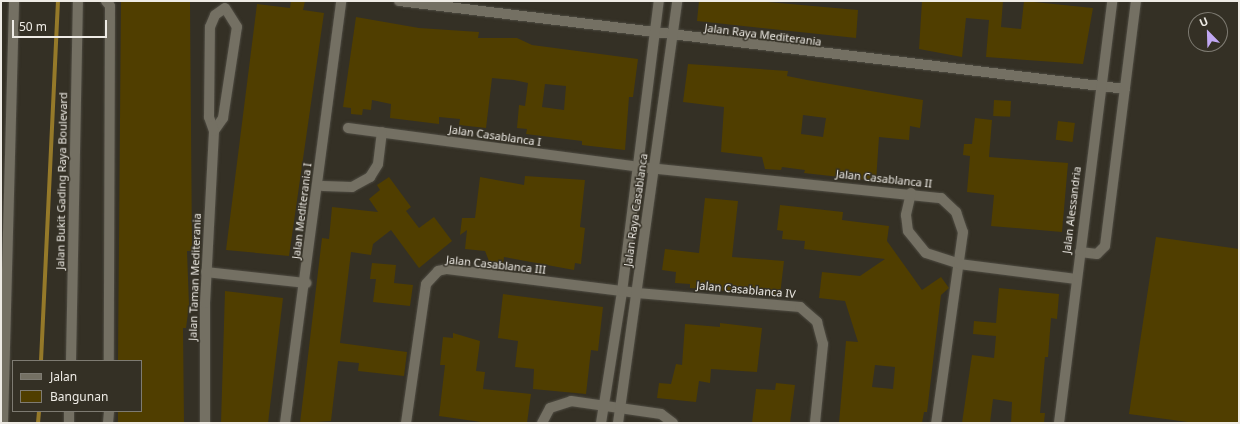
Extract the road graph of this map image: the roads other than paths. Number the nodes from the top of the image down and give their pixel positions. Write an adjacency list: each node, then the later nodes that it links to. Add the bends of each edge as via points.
1 (14, 1): 31 (street)
2 (80, 1): 29 (street, Jalan Bukit Gading Raya Boulevard)
3 (106, 1): 30 (street, via 110,6)
4 (341, 1): 26 (street, Jalan Mediterania I)
5 (399, 1): 11 (street, Jalan Raya Mediterania)
6 (659, 1): 11 (street, Jalan Raya Casablanca)
7 (677, 1): 12 (street, Jalan Raya Casablanca)
8 (1112, 1): 13 (street, Jalan Alessandria)
9 (1136, 1): 14 (street)
10 (225, 5): 16 (street, Jalan Taman Mediterania, via 215,16 210,27 209,117); 16 (street, Jalan Taman Mediterania, via 238,27 223,118)
11 (654, 34): 12 (street, Jalan Raya Mediterania); 18 (street, Jalan Raya Casablanca)
12 (672, 36): 13 (street, Jalan Raya Mediterania); 19 (street, Jalan Raya Casablanca)
13 (1100, 86): 14 (street, Jalan Raya Mediterania); 22 (street, Jalan Alessandria)
14 (1125, 89): 22 (street, via 1105,246 1097,254)
15 (348, 128): 17 (street, Jalan Casablanca I)
16 (214, 131): 24 (street, Jalan Taman Mediterania)
17 (382, 132): 18 (street, Jalan Casablanca I); 20 (street, via 378,164 370,177 352,187)
18 (639, 168): 19 (street, Jalan Casablanca II); 27 (street, Jalan Raya Casablanca)
19 (654, 169): 21 (street, Jalan Casablanca II); 28 (street, Jalan Raya Casablanca)
20 (322, 186)
21 (911, 193): 23 (street, via 906,215 911,237 926,253); 23 (street, Jalan Casablanca II, via 941,198 956,212 964,232)
22 (1080, 252): 25 (street, Jalan Alessandria)
23 (958, 264): 25 (street); 47 (street, Jalan Casablanca II)
24 (206, 272): 26 (street); 39 (street, Jalan Taman Mediterania)
25 (1076, 279): 48 (street, Jalan Alessandria)
26 (306, 282): 40 (street, Jalan Mediterania I)
27 (622, 292): 28 (street, Jalan Casablanca III); 32 (street, Jalan Raya Casablanca); 41 (street, Jalan Casablanca III, via 438,271 426,284)
28 (637, 293): 33 (street, Jalan Raya Casablanca); 46 (street, Jalan Casablanca IV, via 787,304 810,314 823,344)
29 (70, 360)
30 (109, 360)
31 (8, 396): 36 (street)
32 (604, 403): 33 (street); 42 (street, via 558,403 550,408); 43 (street, Jalan Raya Casablanca)
33 (620, 405): 44 (street, Jalan Raya Casablanca); 45 (street, via 661,414)
34 (69, 412): 37 (street)
35 (109, 412): 38 (street)
36 (3, 423)
37 (69, 423)
38 (108, 423)
39 (205, 423)
40 (285, 423)
41 (406, 423)
42 (542, 423)
43 (601, 423)
44 (618, 423)
45 (673, 423)
46 (815, 423)
47 (936, 423)
48 (1059, 423)

